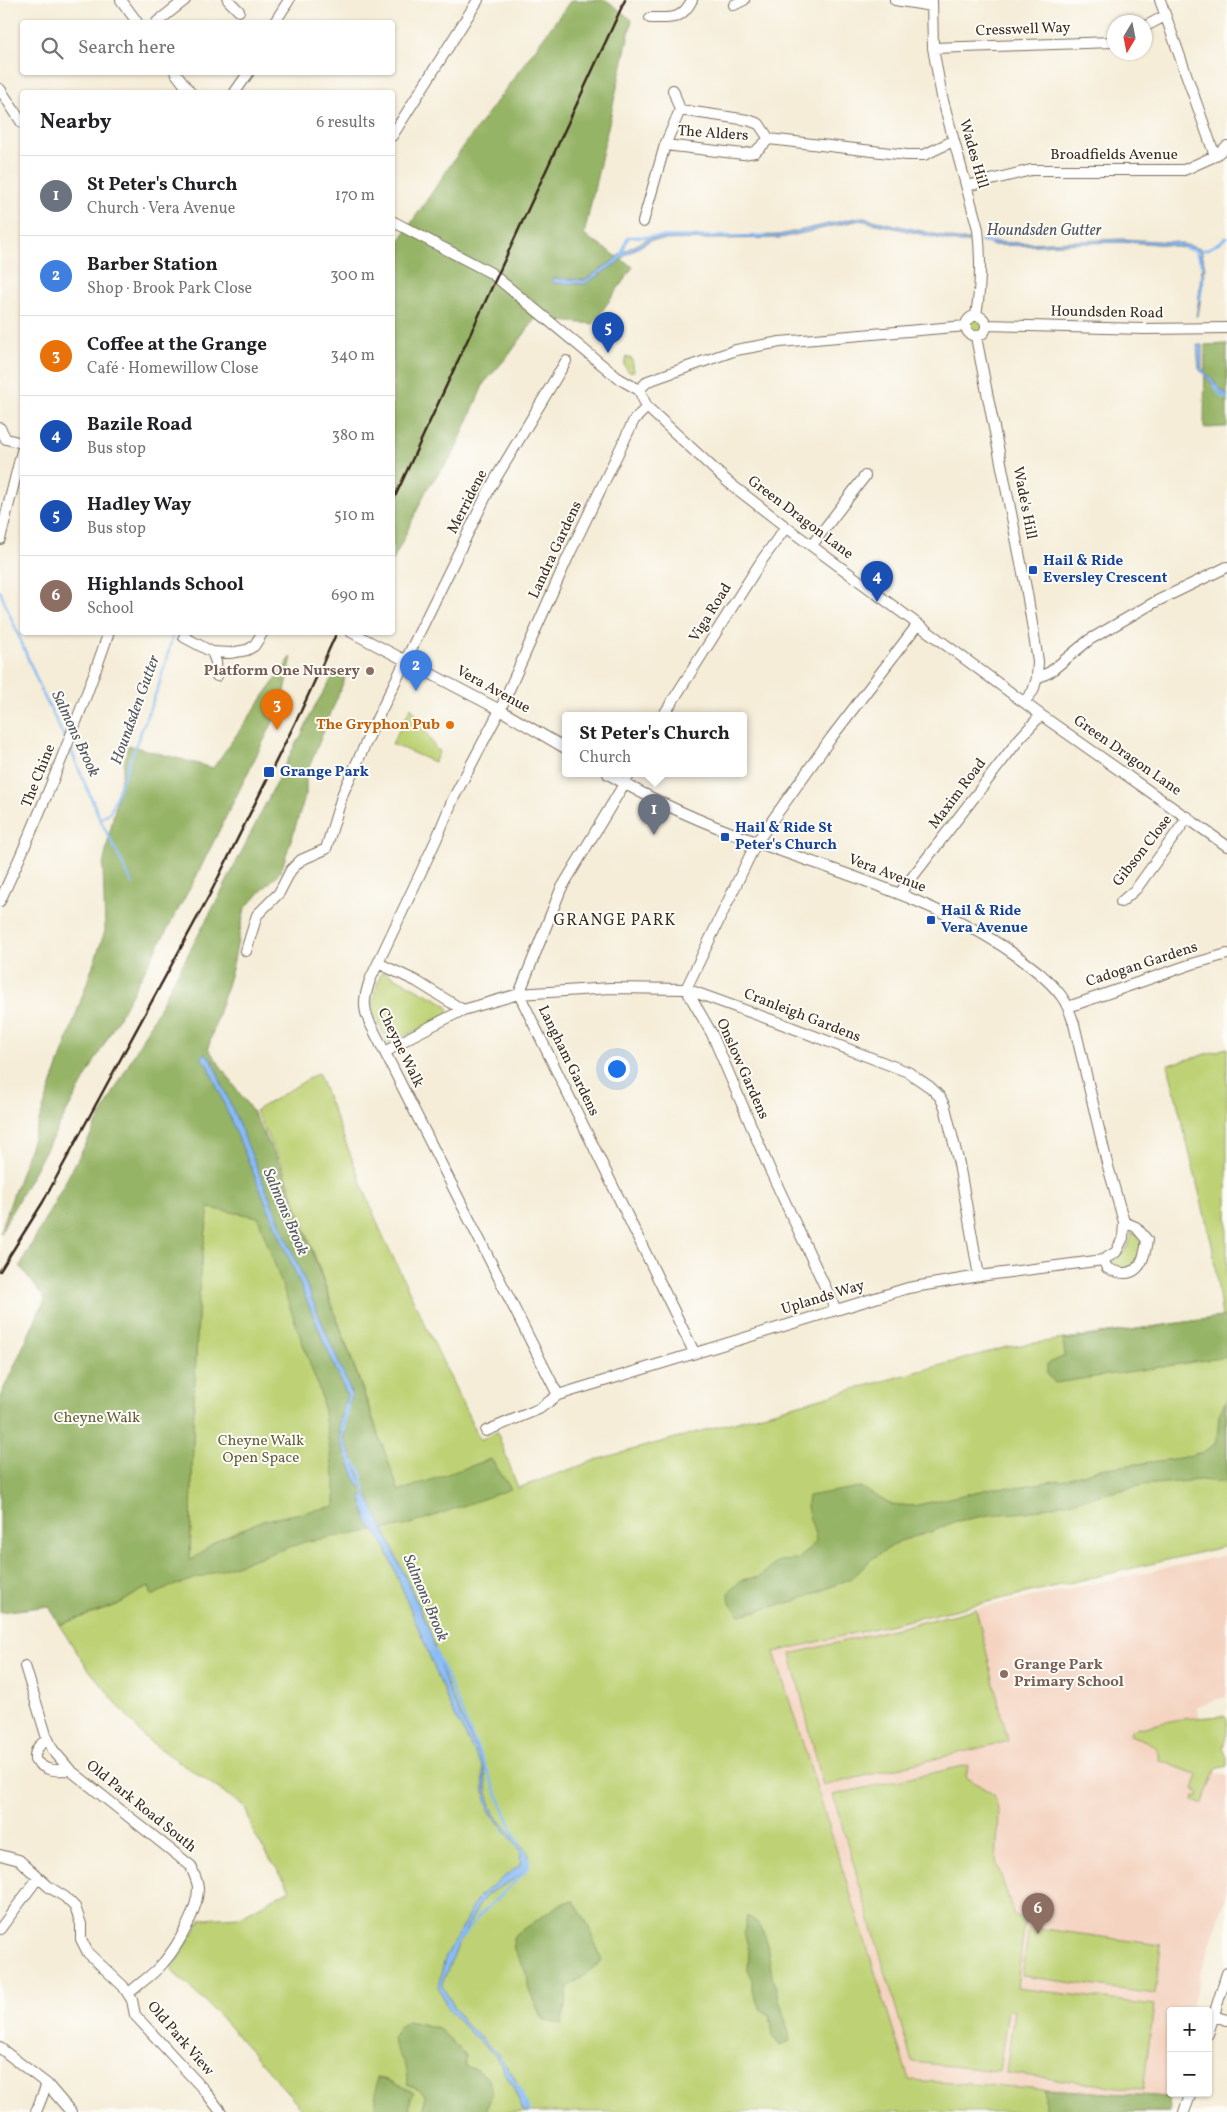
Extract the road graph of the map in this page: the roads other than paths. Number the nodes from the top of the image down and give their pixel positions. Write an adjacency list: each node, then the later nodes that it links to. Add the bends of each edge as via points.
1 (121, 0): 15 (street)
2 (185, 0): 16 (street)
3 (228, 0): 12 (street)
4 (289, 0): 17 (street)
5 (478, 0): 29 (street)
6 (692, 0): 14 (street, via 682,15)
7 (744, 0): 11 (street)
8 (895, 0): 10 (street)
9 (1160, 0): 13 (street)
10 (932, 3): 20 (street, Wades Hill)
11 (734, 6)
12 (239, 11)
13 (1165, 16): 18 (street); 34 (street)
14 (650, 18)
15 (136, 20)
16 (160, 20)
17 (276, 20)
18 (1152, 23)
19 (1107, 42): 20 (street, Cresswell Way)
20 (934, 48): 31 (street, Wades Hill)
21 (177, 75): 24 (street)
22 (246, 75): 25 (street)
23 (0, 89): 28 (street)
24 (188, 90)
25 (236, 90)
26 (673, 90): 27 (street)
27 (680, 110): 30 (street, The Alders, via 748,120 759,124); 32 (street, The Alders)
28 (20, 120)
29 (395, 131)
30 (770, 140): 31 (street, The Alders, via 907,155 924,155); 32 (street, The Alders, via 756,152 743,154)
31 (953, 141): 35 (street, Wades Hill)
32 (665, 145): 36 (street)
33 (1227, 146): 34 (street, Broadfields Avenue)
34 (1214, 156): 35 (street, Broadfields Avenue, via 1184,170 1031,170)
35 (967, 186): 38 (street, Wades Hill, via 980,250)
36 (643, 222)
37 (395, 223): 44 (street, via 491,273 618,378)
38 (976, 316): 39 (street, via 983,318); 40 (street, via 969,318)
39 (986, 325): 41 (street, Houndsden Road); 42 (street, via 984,333)
40 (966, 326): 42 (street, via 968,334); 44 (street, via 780,342 736,350 648,382)
41 (1227, 328)
42 (976, 337): 63 (street, Wade's Hill, via 1027,593 1038,661)
43 (566, 362): 61 (street, Merridene, via 490,488)
44 (639, 390): 45 (street, Green Dragon Lane)
45 (647, 408): 51 (street, Green Dragon Lane, via 728,482); 65 (street, Landra Gardens, via 634,420 566,558)
46 (0, 428): 47 (street, via 6,439)
47 (20, 442)
48 (20, 462): 50 (street)
49 (865, 476): 53 (street)
50 (18, 495): 52 (street)
51 (786, 526): 53 (street, Green Dragon Lane); 66 (street, Viga Road)
52 (0, 539)
53 (812, 545): 55 (street, Green Dragon Lane)
54 (1227, 567): 63 (street, via 1155,602 1089,640 1050,672)
55 (918, 624): 64 (street, Green Dragon Lane); 73 (street)
56 (108, 635): 76 (street, The Chine, via 64,754)
57 (261, 635): 60 (street, via 248,650)
58 (357, 635): 61 (street, Vera Avenue)
59 (184, 636): 60 (street)
60 (212, 652): 62 (street)
61 (406, 662): 65 (street, Vera Avenue); 78 (street, Merridene, via 343,793 326,849 301,860 291,870 279,893 257,915)
62 (216, 676)
63 (1037, 678): 64 (street, Wade's Hill, via 1033,691)
64 (1024, 702): 67 (street, Green Dragon Lane)
65 (500, 710): 68 (street, Vera Avenue); 80 (street, Cheyne Walk, via 452,799)
66 (666, 712)
67 (1041, 715): 72 (street, Green Dragon Lane); 75 (street, Maxim Road)
68 (562, 746)
69 (613, 777): 71 (street, Vera Avenue)
70 (628, 777): 71 (street)
71 (625, 784): 73 (street, Vera Avenue); 82 (street, Langham Gardens, via 561,889)
72 (1188, 817): 74 (street, Green Dragon Lane); 77 (street, Gibson Close, via 1136,889)
73 (756, 843): 75 (street, Vera Avenue); 81 (street)
74 (1227, 846)
75 (900, 893): 83 (street, Vera Avenue, via 994,940 1052,986)
76 (0, 901)
77 (1121, 902)
78 (246, 951)
79 (1227, 954): 83 (street, Cadogan Gardens)
80 (378, 963): 84 (street); 85 (street, Cheyne Walk, via 365,997 364,1010)
81 (686, 989): 82 (street, Cranleigh Gardens, via 610,988); 88 (street, Cranleigh Gardens, via 908,1072 930,1087 945,1107); 89 (street, Onslow Gardens, via 712,1034 770,1170)
82 (520, 994): 84 (street, Cranleigh Gardens); 90 (street, Langham Gardens)
83 (1068, 1007): 86 (street, Vera Avenue)
84 (463, 1010): 85 (street, Cranleigh Gardens)
85 (386, 1052): 91 (street, Cheyne Walk)
86 (1124, 1222): 87 (street, via 1123,1238 1116,1252); 87 (street, via 1136,1227 1147,1240 1145,1258 1137,1270 1126,1273 1106,1268)
87 (1103, 1260): 88 (street, Uplands Way)
88 (979, 1276): 89 (street, Uplands Way, via 908,1288)
89 (836, 1310): 90 (street, Uplands Way)
90 (694, 1352): 91 (street, Uplands Way)
91 (558, 1396): 92 (street, Uplands Way, via 539,1409)
92 (486, 1431)
93 (25, 1666): 94 (street, Old Park Road South)
94 (48, 1739): 95 (street, Old Park Road South); 95 (street, Old Park Road South, via 39,1744 35,1760 42,1769)
95 (70, 1770): 100 (street, Old Park Road South, via 191,1866 198,1886 193,1910 177,1944 164,1962)
96 (0, 1855): 97 (street, via 19,1860)
97 (38, 1878): 98 (street); 100 (street, Old Park View, via 75,1907 81,1924 81,1939 88,1953)
98 (0, 1929)
99 (1227, 1973): 101 (street)
100 (128, 1994): 109 (street, Old Park View, via 136,2015)
101 (1213, 2016): 102 (street); 103 (street)
102 (1212, 2020)
103 (1227, 2020)
104 (0, 2048): 105 (street)
105 (47, 2084): 107 (street); 108 (street)
106 (1190, 2097): 110 (street)
107 (36, 2112)
108 (72, 2112)
109 (221, 2112)
110 (1184, 2112)

